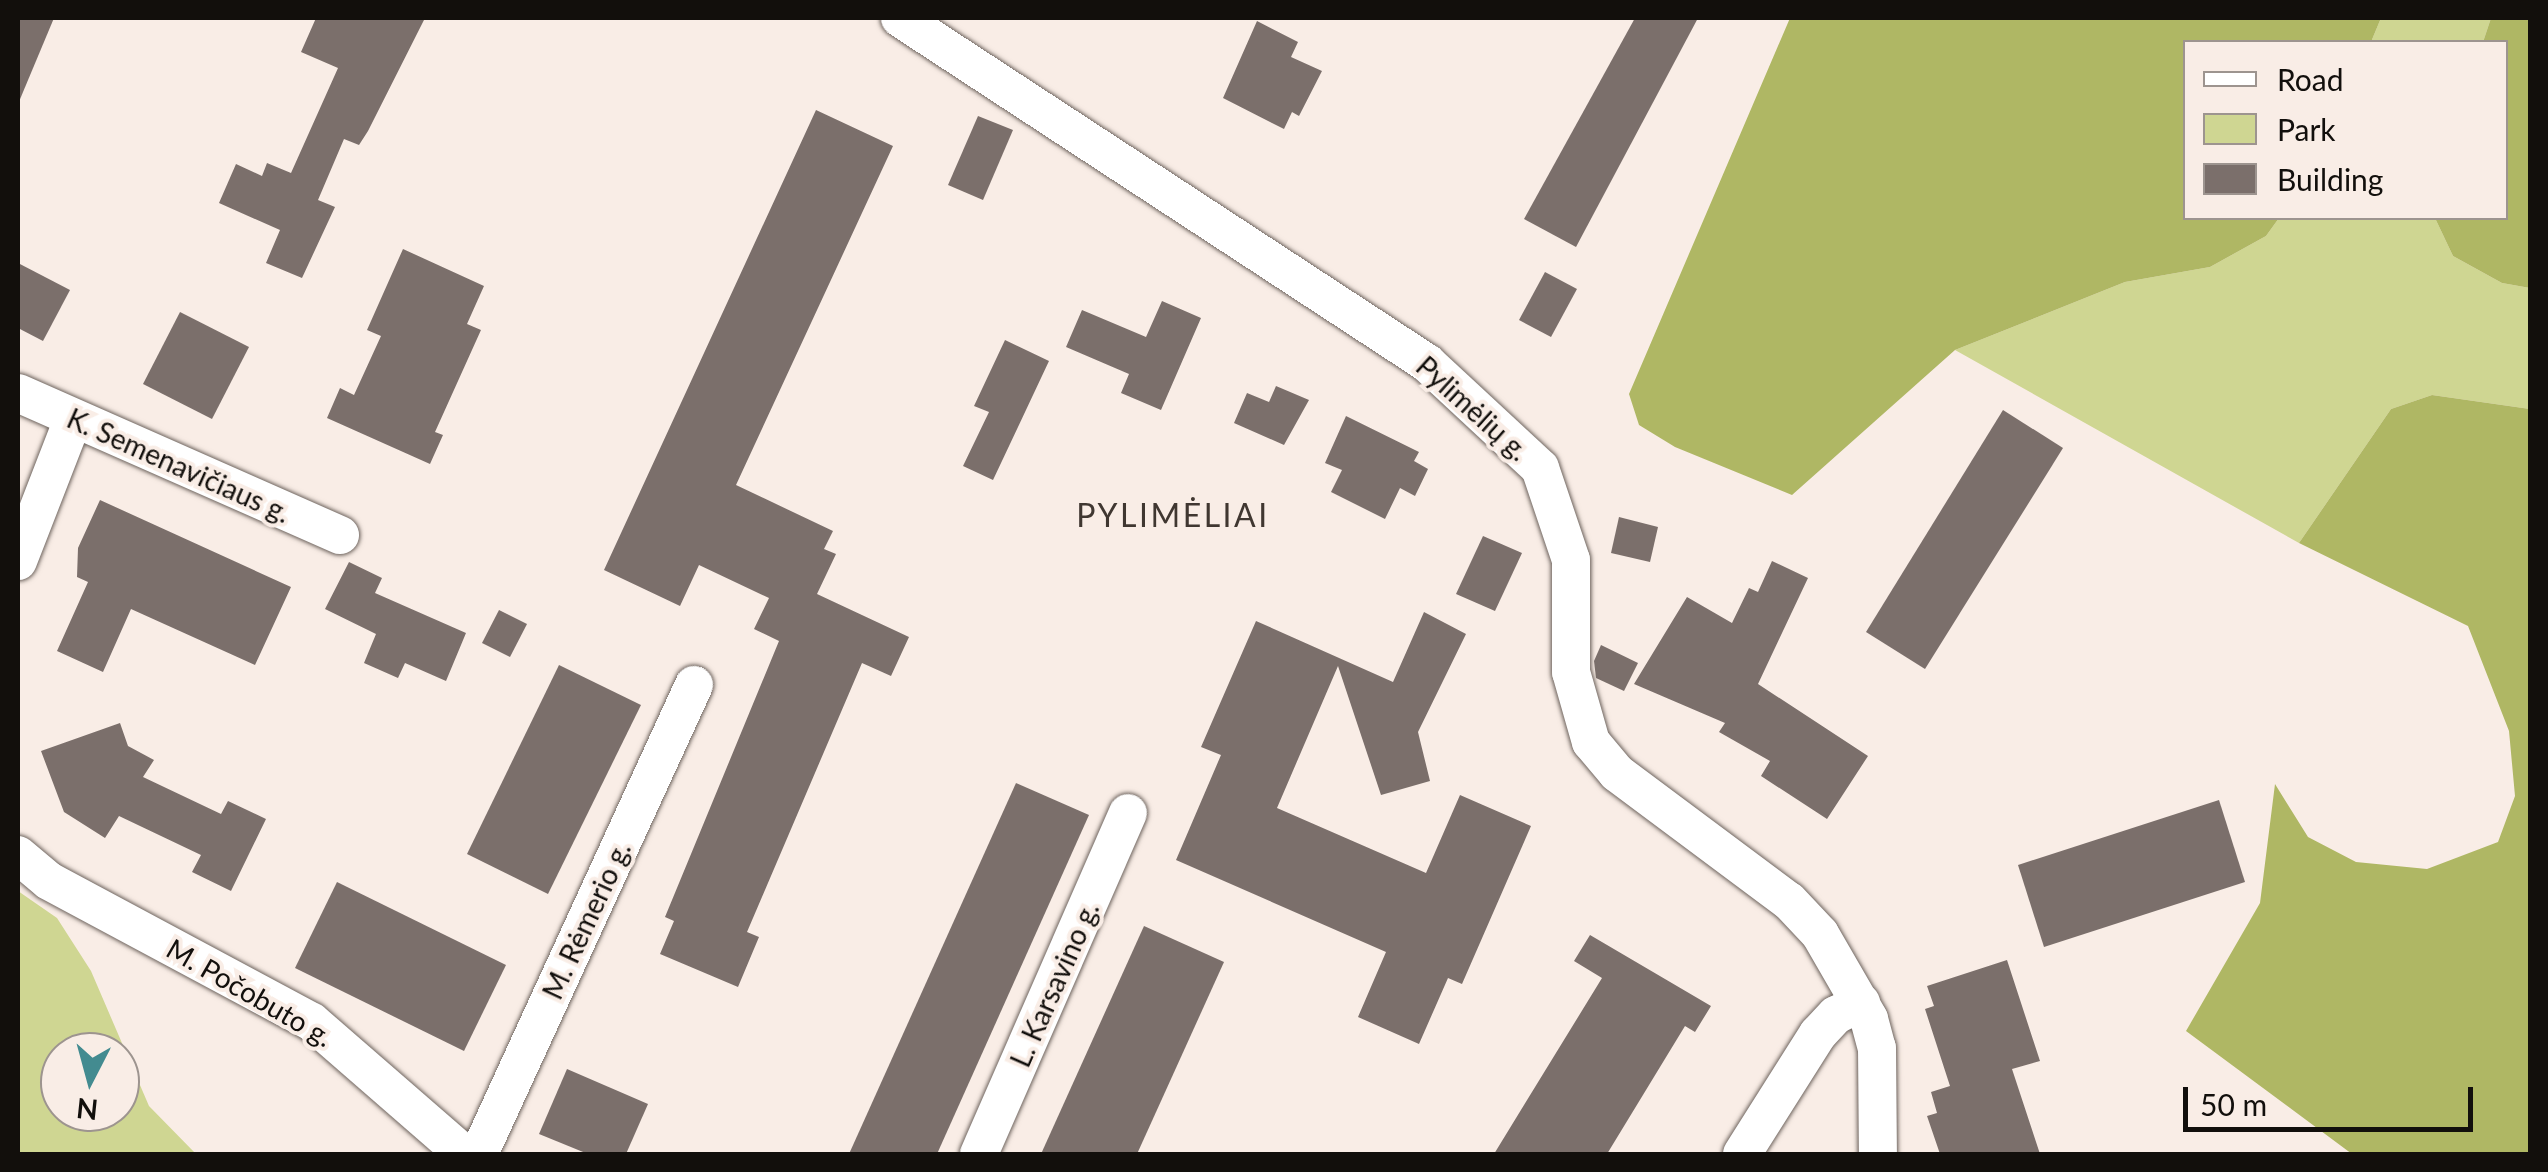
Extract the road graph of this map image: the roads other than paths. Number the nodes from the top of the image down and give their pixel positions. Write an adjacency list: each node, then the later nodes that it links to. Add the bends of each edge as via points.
1 (900, 18): 9 (street, Pylimėlių g., via 1427,363 1540,468 1572,560 1571,672 1590,742 1633,786 1789,900 1820,934)
2 (18, 393): 3 (street, K. Semenavičiaus g.)
3 (73, 419): 4 (street, K. Semenavičiaus g.); 5 (street)
4 (340, 536)
5 (18, 562)
6 (694, 685): 11 (street, M. Rėmerio g.)
7 (1128, 813): 12 (street, L. Karsavino g.)
8 (18, 856): 10 (street, M. Počobuto g., via 49,881 312,1022)
9 (1861, 1003): 13 (street, via 1818,1034); 14 (street, Pylimėlių g., via 1877,1048)
10 (464, 1154)
11 (479, 1154)
12 (979, 1154)
13 (1742, 1154)
14 (1878, 1154)

